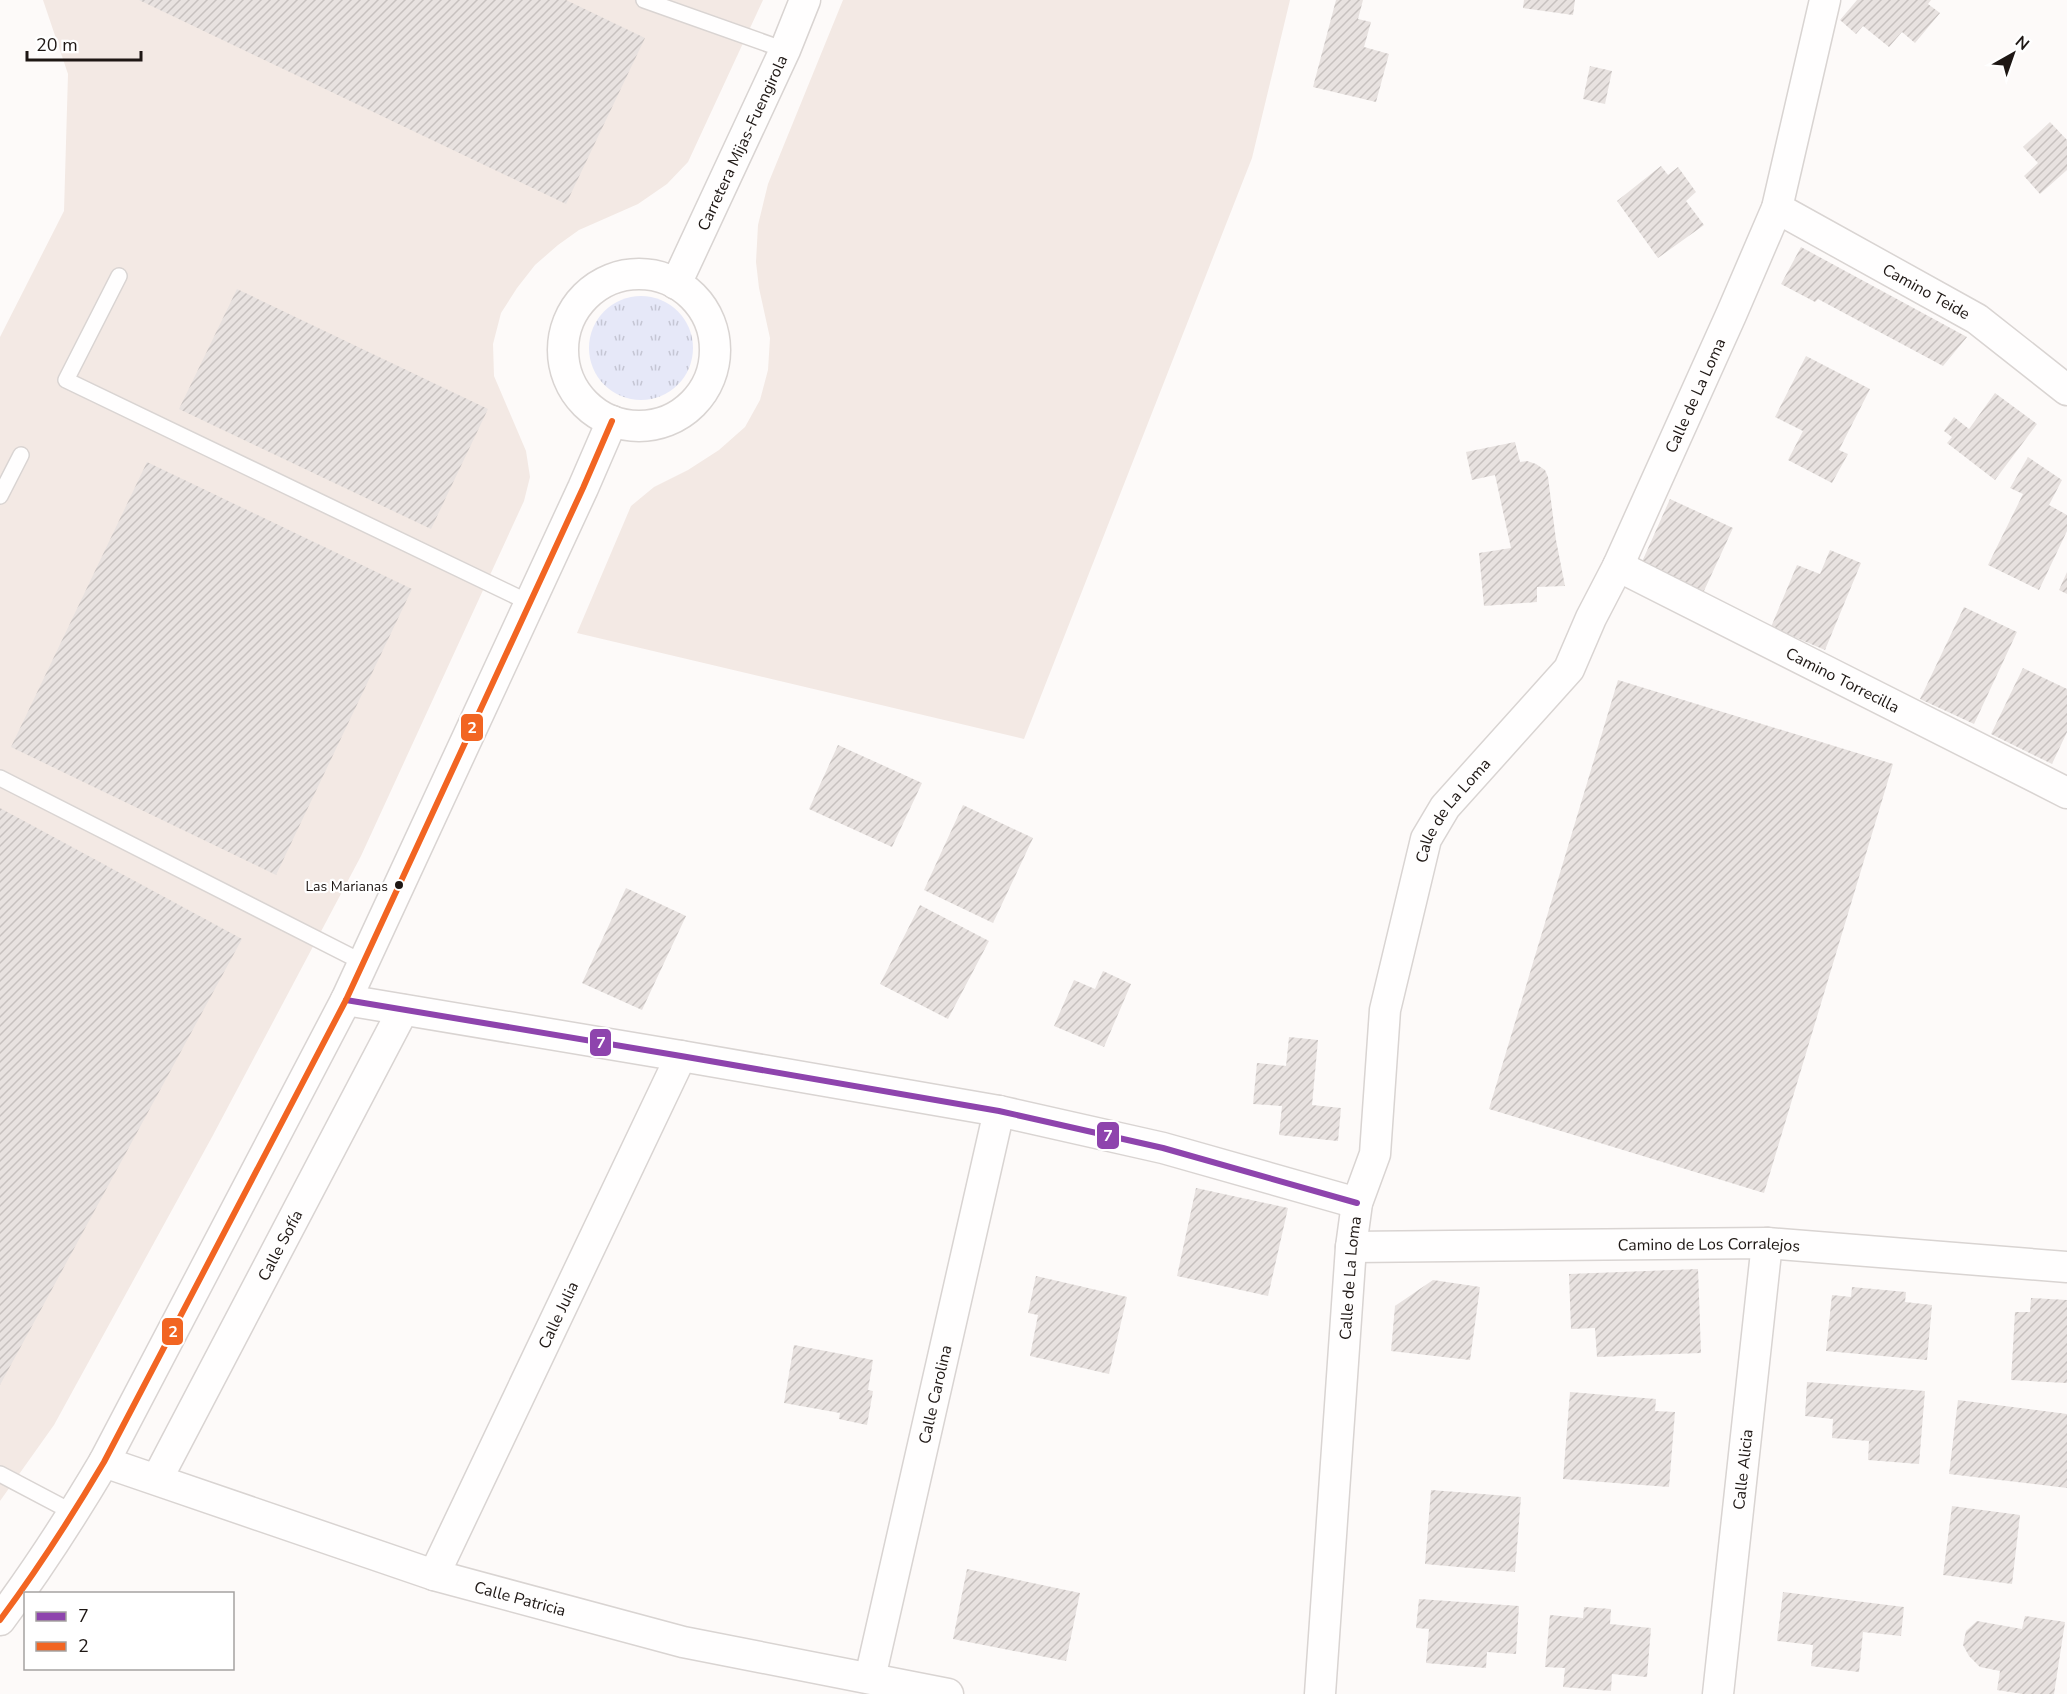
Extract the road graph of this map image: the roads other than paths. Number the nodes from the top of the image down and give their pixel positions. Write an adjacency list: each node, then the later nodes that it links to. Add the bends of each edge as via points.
1 (644, 0): 4 (lane)
2 (806, 0): 4 (street, Carretera Mijas-Fuengirola)
3 (1825, 0): 5 (street, Calle de La Loma)
4 (785, 50): 7 (street, Carretera Mijas-Fuengirola)
5 (1777, 208): 8 (street, Camino Teide, via 1977,319); 12 (street, Calle de La Loma)
6 (119, 276): 13 (lane, via 66,380)
7 (676, 284): 9 (street, via 702,308 710,323 714,349 711,374 693,404 679,415 647,425); 9 (street, via 657,276 616,277 597,286 570,317 563,358 569,378 579,396)
8 (2067, 390)
9 (612, 421): 13 (street)
10 (21, 455): 11 (lane)
11 (0, 496)
12 (1618, 566): 15 (street, Camino Torrecilla); 21 (street, Calle de La Loma, via 1569,669 1445,807 1426,839 1385,1010 1375,1154)
13 (530, 603): 16 (street)
14 (0, 778): 16 (lane)
15 (2067, 793)
16 (364, 963): 17 (street)
17 (346, 1000): 18 (street); 25 (street)
18 (403, 1010): 19 (street); 27 (street, Calle Sofía)
19 (681, 1056): 20 (street); 29 (street, Calle Julia)
20 (999, 1111): 21 (street, via 1163,1148); 31 (street, Calle Carolina)
21 (1357, 1203): 23 (street, Calle de La Loma)
22 (1767, 1243): 23 (street, Camino de Los Corralejos); 24 (street, Camino de Los Corralejos); 34 (street, Calle Alicia)
23 (1352, 1247): 33 (street, Calle de La Loma)
24 (2067, 1267)
25 (104, 1462): 27 (street, Calle Patricia); 28 (street)
26 (0, 1474): 28 (lane)
27 (157, 1479): 29 (street, Calle Patricia)
28 (74, 1513): 30 (street)
29 (434, 1575): 31 (street, Calle Patricia, via 683,1642)
30 (0, 1620)
31 (870, 1678): 32 (street, Calle Patricia)
32 (948, 1694)
33 (1320, 1694)
34 (1718, 1694)

